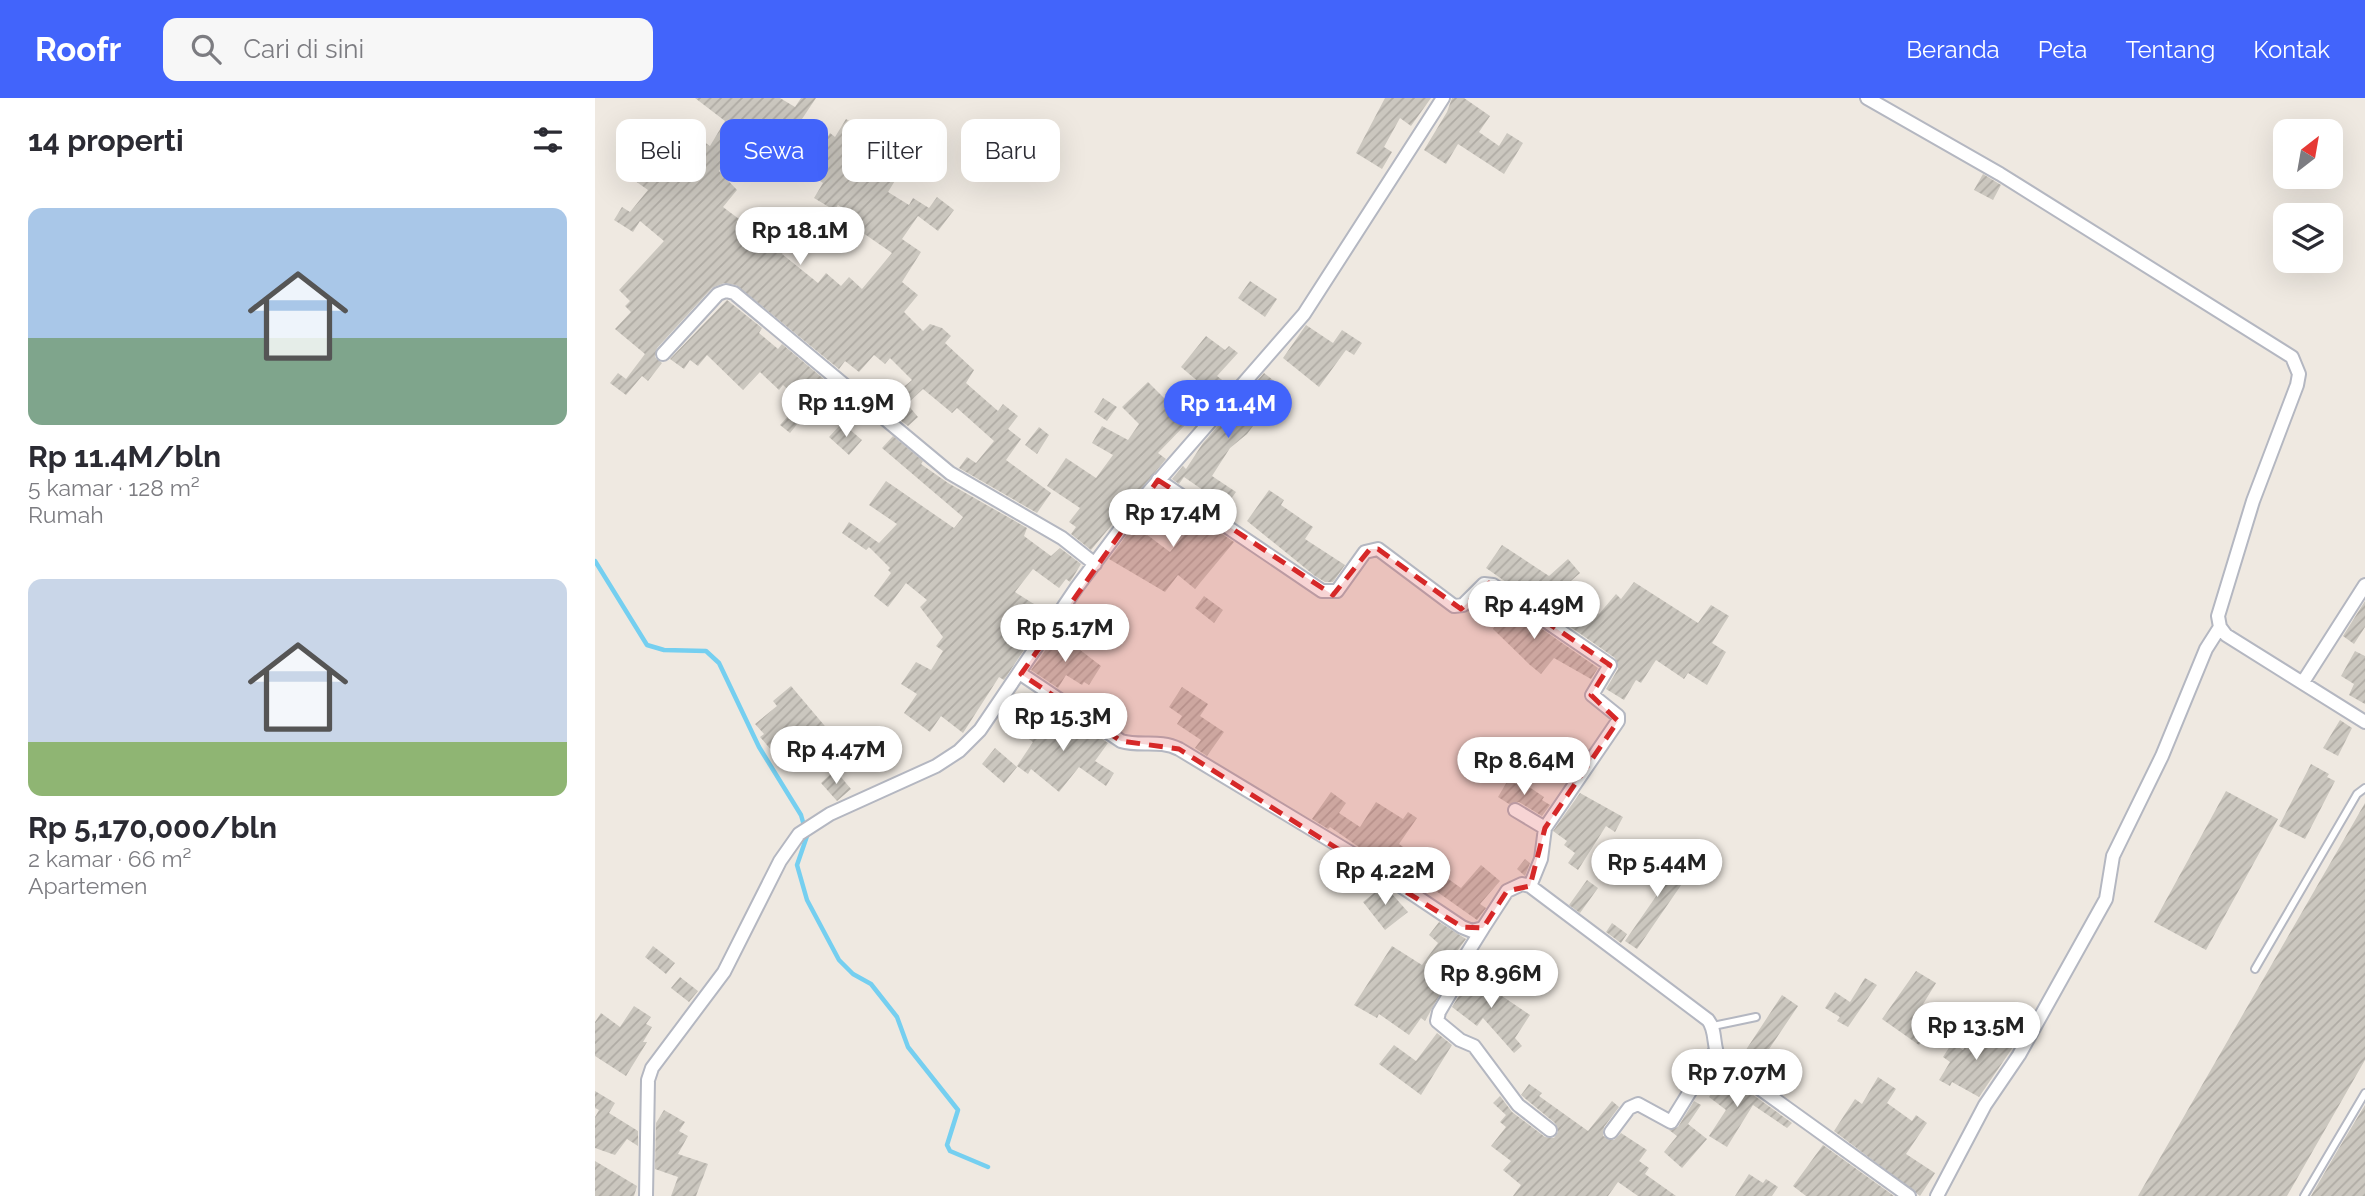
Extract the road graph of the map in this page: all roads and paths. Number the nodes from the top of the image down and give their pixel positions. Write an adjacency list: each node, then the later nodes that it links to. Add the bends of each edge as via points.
1 (1443, 98): 4 (street, via 1304,314)
2 (1867, 98): 7 (street, via 2000,174 2297,364 2297,385 2253,501 2218,616)
3 (663, 354): 5 (street, via 718,294 734,293 950,473 1062,538)
4 (1158, 480): 5 (street); 13 (street, via 1322,591 1336,591 1365,552 1378,549 1454,606 1463,605 1484,584 1493,585 1611,665 1591,695 1618,716 1618,721)
5 (1095, 564): 8 (street)
6 (2365, 585): 9 (street)
7 (2220, 627): 9 (street); 25 (street, via 2113,856 2106,899)
8 (1021, 674): 15 (street, via 1121,741 1166,743 1179,749 1356,856 1462,928); 23 (street, via 959,751 811,825 790,845 724,972 652,1068)
9 (2303, 682): 10 (street)
10 (2365, 722)
11 (2365, 788): 16 (lane, via 2357,794)
12 (1515, 810): 13 (street)
13 (1545, 828): 14 (street, via 1541,859)
14 (1530, 886): 15 (street, via 1522,884 1507,891); 18 (street)
15 (1483, 928): 21 (street, via 1458,968 1437,1021 1473,1046 1512,1098)
16 (2255, 969)
17 (1756, 1017): 18 (lane)
18 (1713, 1026): 19 (street)
19 (1715, 1051): 22 (street, via 1671,1122 1638,1104 1629,1108); 24 (street, via 1720,1060)
20 (2365, 1093): 26 (lane)
21 (1550, 1130)
22 (1611, 1132)
23 (646, 1196)
24 (1909, 1196)
25 (1937, 1196)
26 (2304, 1196)

